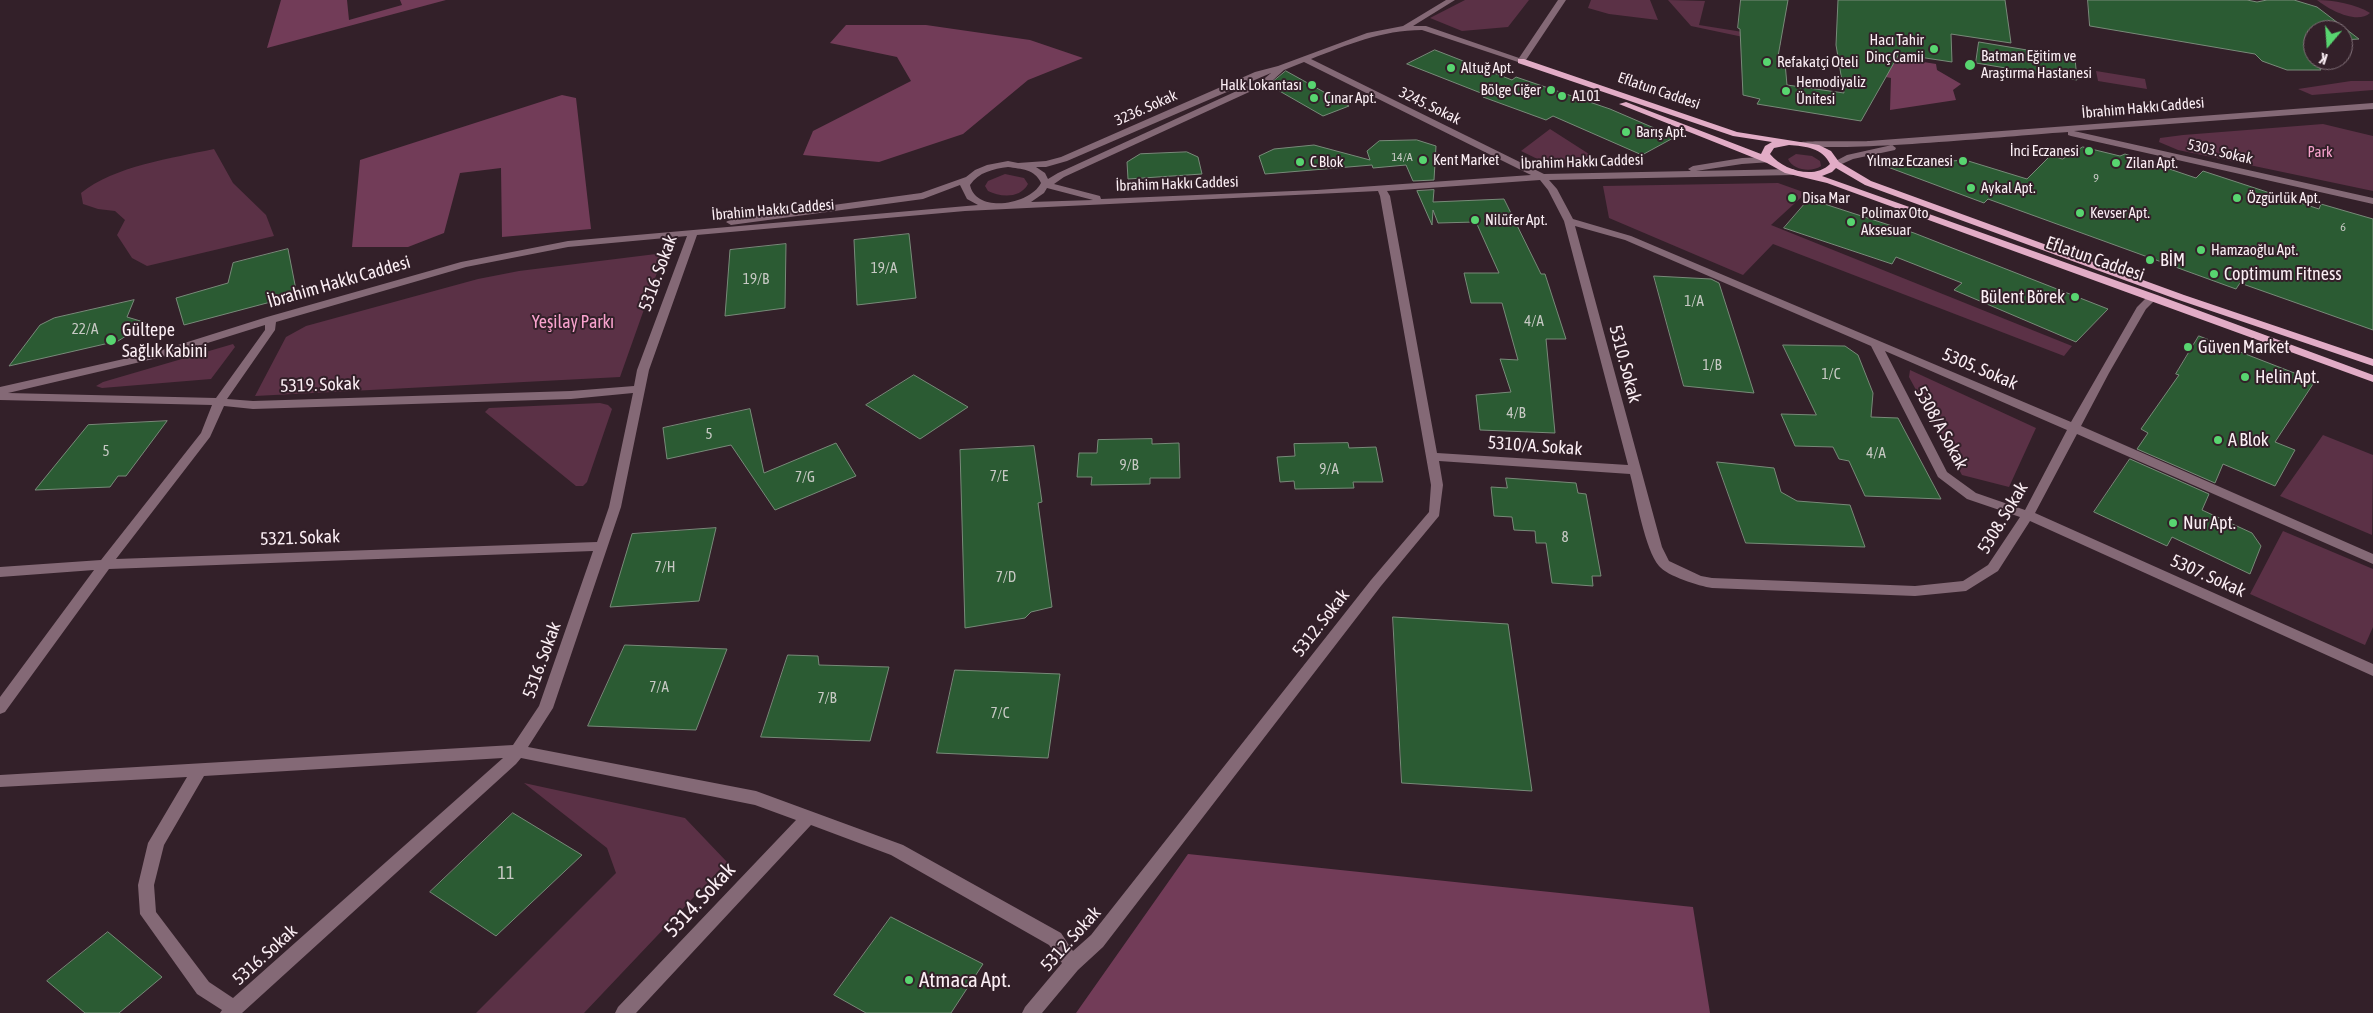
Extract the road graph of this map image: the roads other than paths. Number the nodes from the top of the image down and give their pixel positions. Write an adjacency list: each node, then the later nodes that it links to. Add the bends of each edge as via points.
1 (1451, 0): 3 (street)
2 (1562, 0): 5 (street)
3 (1406, 26): 4 (street, 3236. Sokak, via 1381,31); 5 (street, 3236. Sokak, via 1423,28)
4 (1306, 60): 6 (street, 3236. Sokak); 18 (street, 3245. Sokak)
5 (1522, 61): 10 (main road, Eflatun Caddesi, via 1736,134); 12 (main road, Eflatun Caddesi, via 1557,79)
6 (1281, 68): 14 (street, 3236. Sokak, via 1258,74 1064,159); 20 (street, 3236. Sokak, via 1268,80 1061,175)
7 (2373, 106): 8 (street, İbrahim Hakkı Caddesi)
8 (2061, 130): 9 (street, İbrahim Hakkı Caddesi); 22 (street, 5303. Sokak)
9 (1916, 141): 11 (street); 13 (street, via 1850,157)
10 (1789, 142): 11 (main road, Eflatun Caddesi); 12 (main road, via 1770,145 1765,154)
11 (1800, 143): 13 (main road, Eflatun Caddesi, via 1821,149)
12 (1768, 160): 15 (main road, Eflatun Caddesi); 16 (street)
13 (1835, 164): 17 (main road, via 1825,173); 30 (main road, Eflatun Caddesi, via 1868,183 2180,297)
14 (1021, 165): 19 (street, 3236. Sokak, via 990,167); 20 (street, via 1041,173)
15 (1793, 172): 16 (street); 17 (main road, Eflatun Caddesi)
16 (1664, 174): 18 (street, İbrahim Hakkı Caddesi)
17 (1804, 174): 27 (main road, Eflatun Caddesi)
18 (1542, 177): 21 (street, İbrahim Hakkı Caddesi); 25 (street, 5310. Sokak)
19 (969, 179): 24 (street, via 965,185 970,197 987,204); 26 (street, İbrahim Hakkı Caddesi, via 923,196 739,220)
20 (1046, 185): 23 (street); 24 (street, 3236. Sokak, via 1035,198)
21 (1382, 189): 23 (street, İbrahim Hakkı Caddesi); 37 (street, 5312. Sokak)
22 (2373, 201)
23 (1111, 202): 24 (street, İbrahim Hakkı Caddesi)
24 (1012, 205): 26 (street, İbrahim Hakkı Caddesi)
25 (1569, 222): 29 (street, 5305. Sokak, via 1628,238); 38 (street, 5310. Sokak)
26 (693, 232): 28 (street, İbrahim Hakkı Caddesi, via 568,244 484,260); 32 (street, 5316. Sokak, via 643,370)
27 (2153, 297): 31 (main road, Eflatun Caddesi); 36 (street, 5308. Sokak, via 2142,307)
28 (271, 319): 33 (street, İbrahim Hakkı Caddesi, via 162,354); 35 (street, via 270,330)
29 (1875, 343): 36 (street, 5305. Sokak); 39 (street, 5308/A Sokak, via 1942,474 1957,489 1980,501)
30 (2373, 363)
31 (2373, 379)
32 (640, 390): 35 (street, 5319. Sokak, via 263,404); 40 (street, 5316. Sokak, via 615,507)
33 (0, 391)
34 (0, 396): 35 (street, 5319. Sokak)
35 (220, 401): 42 (street, via 206,434)
36 (2074, 428): 39 (street, 5308. Sokak); 41 (street, 5305. Sokak)
37 (1432, 457): 38 (street, 5310/A. Sokak); 51 (street, 5312. Sokak, via 1438,485 1435,513 1376,583 1097,941)
38 (1636, 470): 43 (street, 5310. Sokak, via 1656,547)
39 (2028, 515): 43 (street, 5308. Sokak, via 1993,568 1966,586 1915,591 1712,583 1698,581); 45 (street, 5307. Sokak)
40 (601, 546): 42 (street, 5321. Sokak); 47 (street, 5316. Sokak, via 546,708)
41 (2373, 559)
42 (105, 564): 44 (street, 5321. Sokak); 46 (street)
43 (1664, 564)
44 (0, 572)
45 (2373, 670)
46 (0, 708)
47 (517, 751): 48 (street); 50 (street, via 756,798); 52 (street, 5316. Sokak, via 511,760)
48 (199, 770): 49 (street); 52 (street, via 156,843 146,886 148,914 203,988)
49 (0, 781)
50 (809, 818): 51 (street, via 906,854 1055,939); 53 (street, 5314. Sokak)
51 (1072, 964): 54 (street, 5312. Sokak)
52 (232, 1011)
53 (624, 1013)
54 (1031, 1013)

